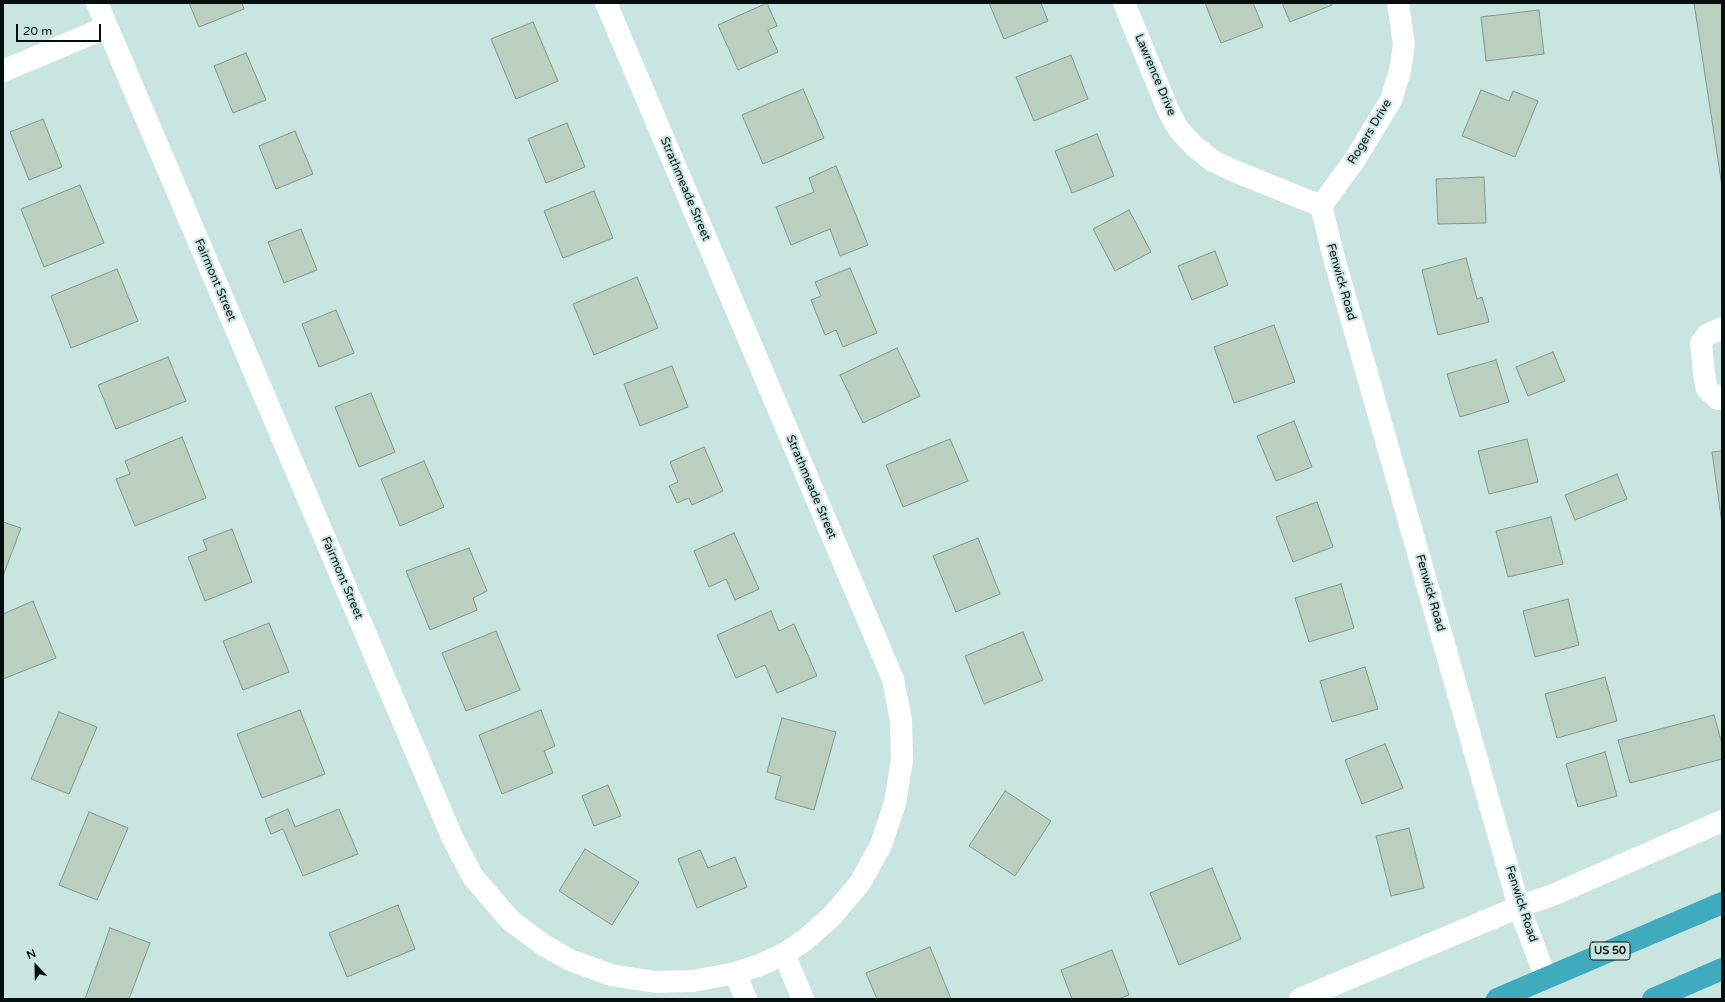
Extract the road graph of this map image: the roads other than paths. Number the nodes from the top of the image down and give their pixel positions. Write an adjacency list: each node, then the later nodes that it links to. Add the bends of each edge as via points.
1 (97, 3): 5 (street, Fairmont Street)
2 (606, 3): 13 (street, Strathmeade Street, via 892,679 901,721 902,760 897,796 881,846 860,883 832,916 805,940)
3 (1124, 3): 7 (street, Lawrence Drive, via 1169,112 1194,146 1225,167)
4 (1398, 3): 7 (street, Rogers Drive, via 1404,45 1400,71 1391,100 1354,161)
5 (107, 27): 6 (street); 15 (street, Fairmont Street, via 453,840 473,878 511,920 544,946 570,960 611,975 655,982 693,981)
6 (3, 71)
7 (1321, 206): 12 (street, Fenwick Road, via 1338,274)
8 (1722, 328): 9 (street, via 1707,335 1701,343 1708,389 1718,399)
9 (1722, 399)
10 (1722, 821): 12 (street, via 1555,894)
11 (1722, 903): 16 (highway, US 50)
12 (1519, 907): 16 (street, Fenwick Road); 19 (street)
13 (784, 954): 15 (street, Fairmont Street); 18 (street)
14 (1722, 969): 21 (highway)
15 (735, 973): 17 (street)
16 (1546, 978): 20 (highway, US 50)
17 (746, 999)
18 (803, 999)
19 (1300, 999)
20 (1498, 999)
21 (1653, 999)

